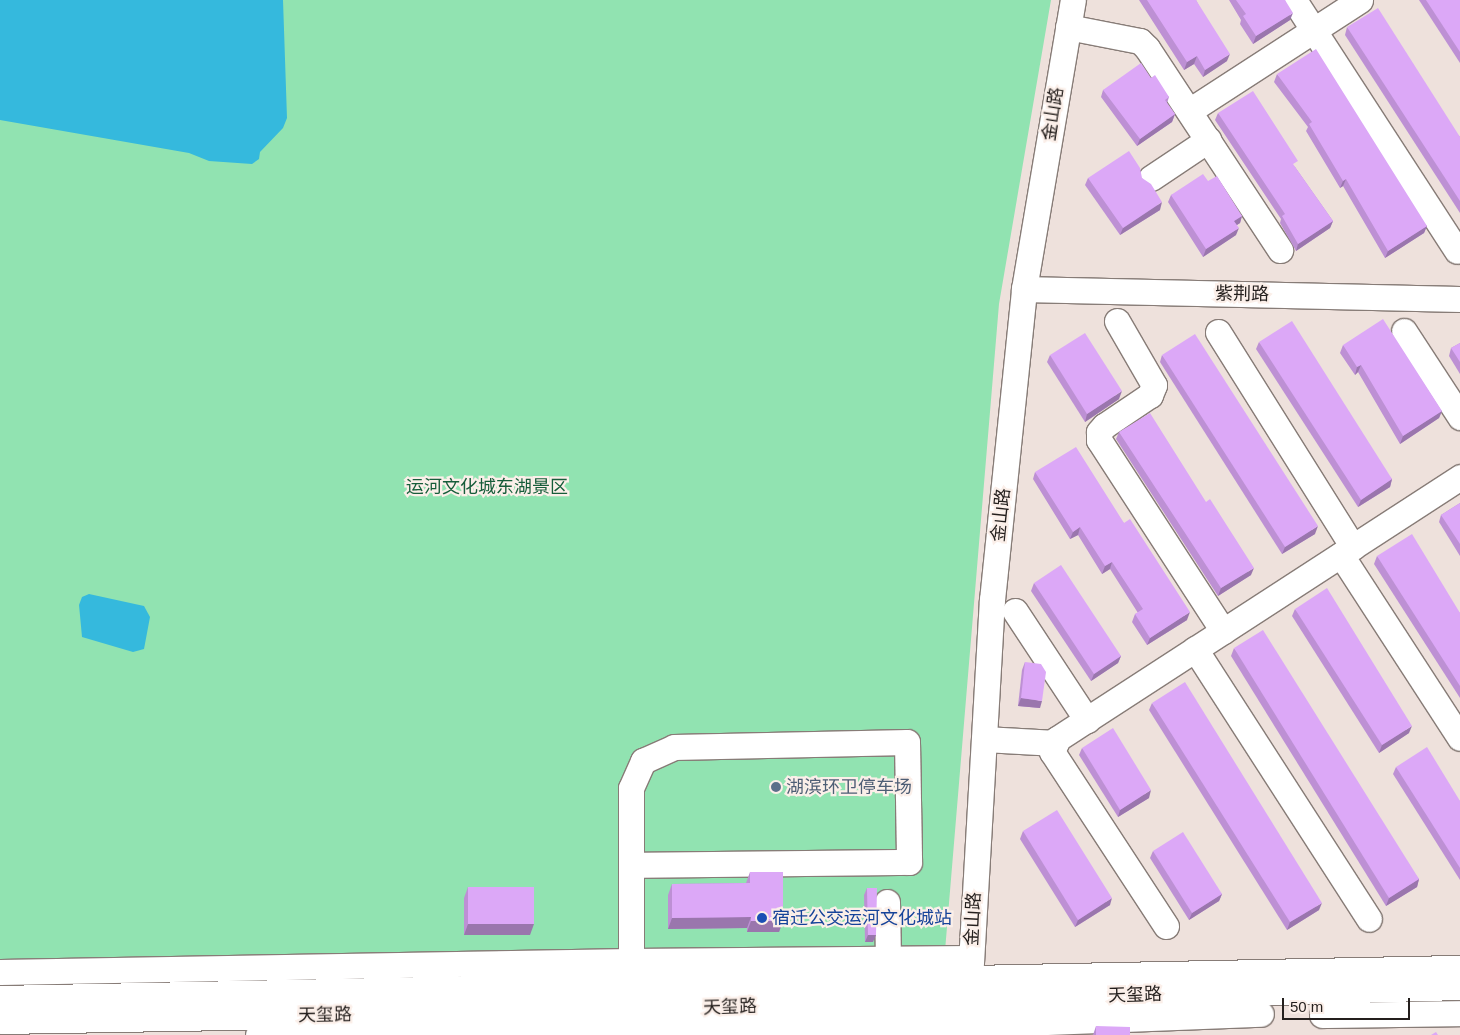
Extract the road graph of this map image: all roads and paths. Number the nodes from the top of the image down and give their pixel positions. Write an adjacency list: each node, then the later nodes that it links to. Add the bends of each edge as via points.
1 (1073, 0): 4 (street, 金山路)
2 (1294, 0): 5 (street)
3 (1360, 0): 5 (street)
4 (1068, 27): 6 (street, via 1140,41); 11 (street, 金山路)
5 (1314, 30): 6 (street); 10 (street)
6 (1189, 111): 7 (street)
7 (1208, 140): 8 (street); 9 (street)
8 (1150, 178)
9 (1280, 250)
10 (1457, 251)
11 (1024, 289): 12 (street, 紫荆路); 24 (street, 金山路, via 992,600)
12 (1460, 299)
13 (1116, 321): 20 (street, via 1154,385 1150,395 1104,426 1099,432 1099,440)
14 (1218, 332): 18 (street)
15 (1404, 332): 16 (street)
16 (1460, 417)
17 (1460, 477): 18 (street)
18 (1347, 551): 20 (street); 23 (street)
19 (1015, 611): 22 (street)
20 (1223, 631): 21 (street)
21 (1195, 649): 22 (street); 28 (street)
22 (1087, 720): 25 (street)
23 (1460, 738)
24 (984, 739): 25 (street); 35 (street, 金山路)
25 (1056, 743): 29 (street, via 1052,752)
26 (632, 865): 26 (street, via 631,788 644,761 661,750 674,747 907,742 909,862); 31 (street)
27 (886, 902): 30 (street)
28 (1369, 919)
29 (1166, 926)
30 (888, 959): 31 (street); 35 (street)
31 (631, 961): 32 (street); 39 (street)
32 (370, 965): 34 (street); 42 (street)
33 (1460, 968): 36 (street, 天玺路)
34 (0, 972)
35 (970, 979): 40 (street, 天玺路); 41 (street, 天玺路); 46 (street, 金山路)
36 (1320, 981): 37 (street, 天玺路); 40 (street, 天玺路); 45 (street)
37 (1460, 987)
38 (0, 998): 42 (street, 天玺路)
39 (631, 998): 41 (street, 天玺路); 42 (street, 天玺路)
40 (1261, 1003): 46 (street)
41 (712, 1006): 42 (street); 46 (street)
42 (372, 1013): 44 (street, 天玺路); 47 (street)
43 (1460, 1013): 45 (street)
44 (0, 1021)
45 (1322, 1025)
46 (969, 1030)
47 (258, 1035)

